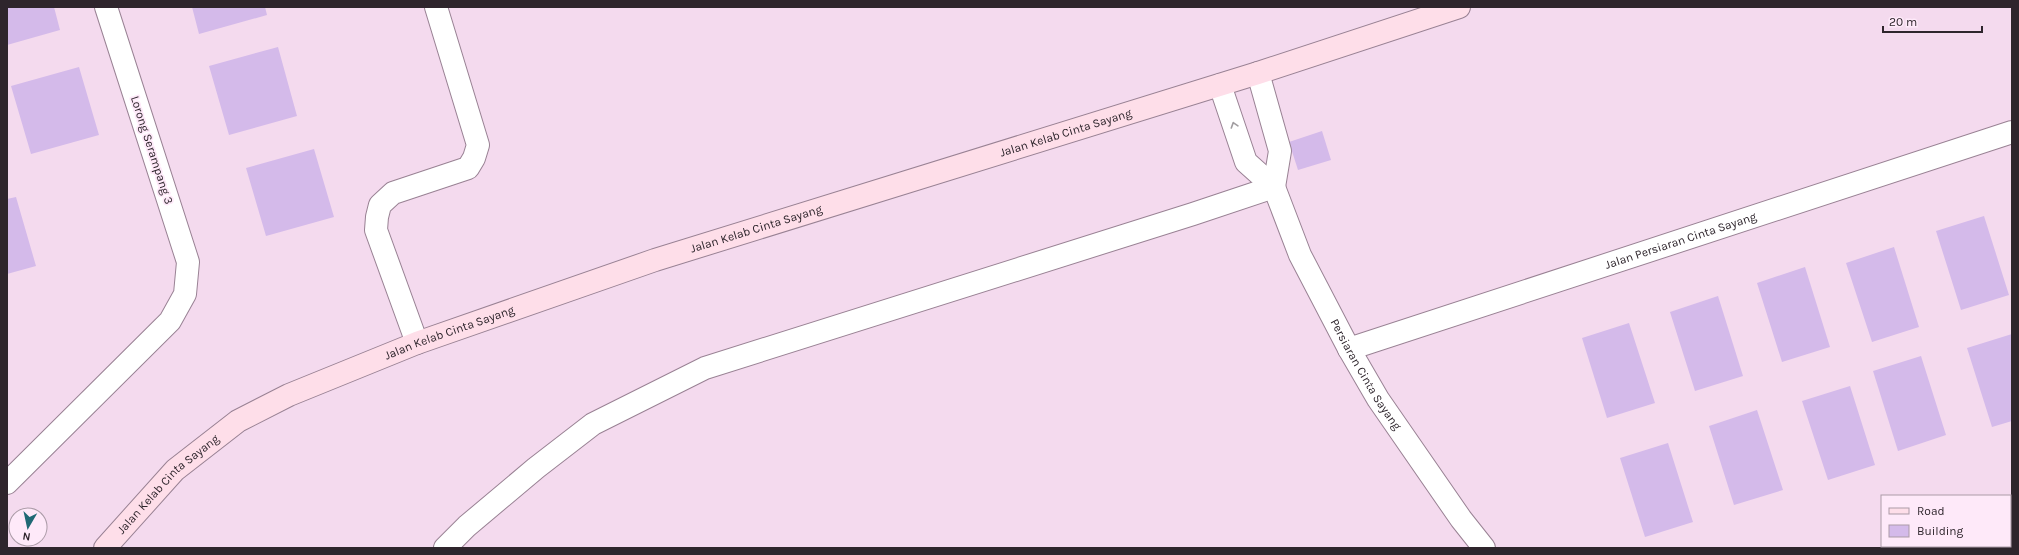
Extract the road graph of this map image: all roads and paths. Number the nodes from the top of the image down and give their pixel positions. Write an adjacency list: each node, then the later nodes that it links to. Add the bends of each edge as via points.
1 (106, 7): 10 (street, Lorong Serampang 3, via 188,262 185,294 170,321)
2 (436, 7): 8 (street, via 478,145 468,168 393,193 380,205 376,230)
3 (1459, 7): 4 (main road, Jalan Kelab Cinta Sayang)
4 (1258, 74): 5 (main road, Jalan Kelab Cinta Sayang); 7 (street, via 1280,151)
5 (1220, 85): 7 (street, one-way to 5, via 1246,162); 8 (main road, Jalan Kelab Cinta Sayang, via 655,260)
6 (2012, 132): 9 (street, Jalan Persiaran Cinta Sayang)
7 (1274, 187): 9 (street, Persiaran Cinta Sayang, via 1300,255); 12 (street, via 705,368 593,424 536,468)
8 (417, 343): 11 (main road, Jalan Kelab Cinta Sayang, via 289,395 238,421 175,470)
9 (1349, 349): 13 (street, Persiaran Cinta Sayang, via 1378,399)
10 (7, 483)
11 (105, 548)
12 (445, 548)
13 (1484, 548)

